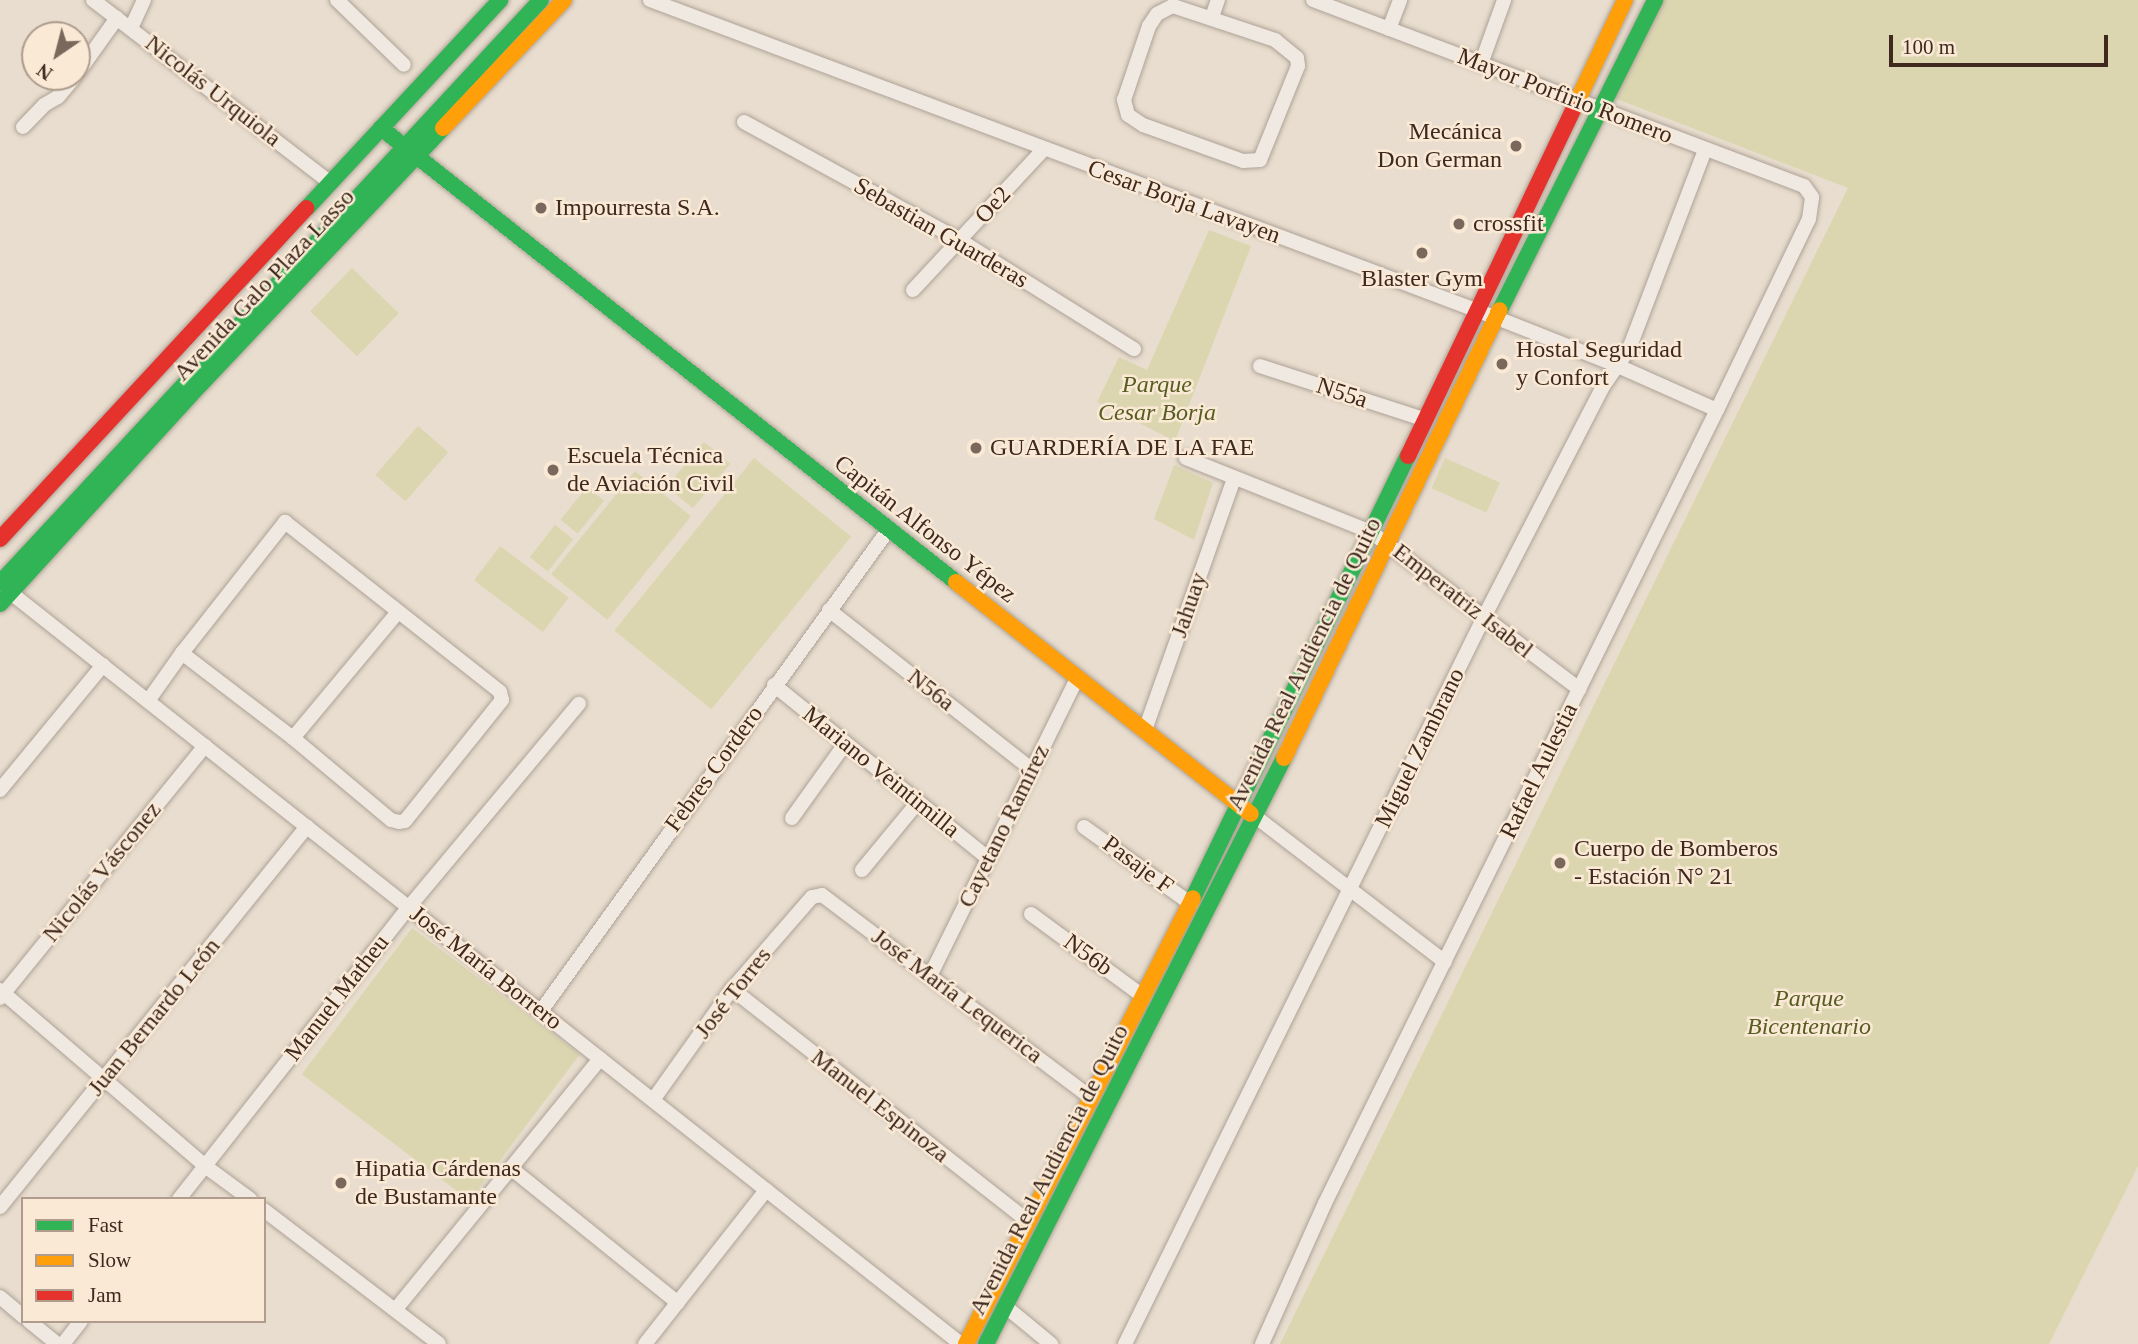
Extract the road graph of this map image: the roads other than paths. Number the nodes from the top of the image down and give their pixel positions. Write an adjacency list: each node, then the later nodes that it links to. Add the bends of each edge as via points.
1 (93, 0): 16 (street, Nicolás Urquiola)
2 (144, 0): 17 (street)
3 (337, 0): 21 (street)
4 (500, 0): 27 (main road, Avenida Galo Plaza Lasso)
5 (520, 0): 27 (main road, Avenida Galo Plaza Lasso)
6 (541, 0): 27 (main road, Avenida Galo Plaza Lasso)
7 (564, 0): 27 (main road, Avenida Galo Plaza Lasso)
8 (650, 0): 28 (street, Cesar Borja Lavayen)
9 (1218, 0): 15 (street)
10 (1313, 0): 18 (street, Mayor Porfirio Romero)
11 (1400, 0): 18 (street)
12 (1504, 0): 20 (street)
13 (1625, 0): 23 (main road, Avenida Real Audiencia de Quito)
14 (1655, 0): 24 (main road, Avenida Real Audiencia de Quito)
15 (1212, 17): 15 (street, via 1173,6 1157,15 1131,77 1125,109 1133,121 1255,162 1270,141 1297,58 1275,40)
16 (117, 18): 17 (street, Nicolás Urquiola); 19 (street)
17 (131, 28): 30 (street, Nicolás Urquiola)
18 (1389, 29): 20 (street, Mayor Porfirio Romero)
19 (91, 54)
20 (1482, 64): 23 (street, Mayor Porfirio Romero)
21 (404, 65)
22 (63, 91): 26 (street)
23 (1578, 100): 24 (street, Mayor Porfirio Romero); 34 (main road, Avenida Real Audiencia de Quito)
24 (1601, 109): 29 (street, Mayor Porfirio Romero); 35 (main road, Avenida Real Audiencia de Quito)
25 (744, 122): 32 (street, Sebastian Guarderas)
26 (23, 127)
27 (399, 143): 30 (main road, Avenida Galo Plaza Lasso); 43 (main road, Capitán Alfonso Yépez); 47 (main road, Avenida Galo Plaza Lasso); 48 (main road, Avenida Galo Plaza Lasso)
28 (1043, 150): 32 (street, Oe2); 34 (street, Cesar Borja Lavayen)
29 (1705, 150): 31 (street, Mayor Porfirio Romero, via 1804,186); 38 (street, Miguel Zambrano, via 1629,349)
30 (331, 183): 45 (main road, Avenida Galo Plaza Lasso)
31 (1812, 197): 39 (street, Rafael Aulestia, via 1809,219)
32 (961, 241): 33 (street, Oe2); 36 (street, Sebastian Guarderas)
33 (913, 290)
34 (1477, 311): 35 (street, Cesar Borja Lavayen); 40 (main road, Avenida Real Audiencia de Quito)
35 (1497, 318): 38 (street, Cesar Borja Lavayen); 46 (main road, Avenida Real Audiencia de Quito)
36 (1134, 349)
37 (1260, 366): 40 (street, N55a)
38 (1618, 366): 39 (street, Cesar Borja Lavayen); 51 (street, Miguel Zambrano)
39 (1717, 410): 56 (street, Rafael Aulestia)
40 (1423, 419): 44 (main road, Avenida Real Audiencia de Quito)
41 (1186, 458): 42 (street, Emperatriz Isabel)
42 (1234, 479): 44 (street, Emperatriz Isabel); 59 (street, Jahuay)
43 (890, 529): 49 (street, Febres Cordero); 54 (main road, Capitán Alfonso Yépez)
44 (1371, 532): 46 (street, Emperatriz Isabel); 66 (main road, Avenida Real Audiencia de Quito)
45 (0, 539)
46 (1388, 542): 51 (street, Emperatriz Isabel); 67 (main road, Avenida Real Audiencia de Quito)
47 (0, 566)
48 (4, 593): 53 (street, José María Borrero)
49 (829, 610): 55 (street, Febres Cordero); 63 (street, N56a)
50 (398, 612): 52 (street, via 285,522); 60 (street); 60 (street, via 502,696 405,821 391,820)
51 (1483, 620): 56 (street, Emperatriz Isabel); 73 (street, Miguel Zambrano)
52 (182, 653): 57 (street); 60 (street)
53 (103, 665): 57 (street, José María Borrero); 64 (street)
54 (1078, 677): 59 (main road, Capitán Alfonso Yépez); 63 (street, Cayetano Ramírez)
55 (774, 685): 61 (street, Mariano Veintimilla); 83 (street, Febres Cordero)
56 (1579, 689): 78 (street, Rafael Aulestia)
57 (148, 701): 62 (street, José María Borrero)
58 (579, 704): 76 (street, Manuel Matheu)
59 (1145, 730): 66 (main road, Capitán Alfonso Yépez)
60 (293, 738)
61 (845, 744): 65 (street, Mariano Veintimilla); 68 (street)
62 (205, 746): 69 (street, José María Borrero); 81 (street, Nicolás Vásconez)
63 (1032, 770): 71 (street, Cayetano Ramírez)
64 (0, 790)
65 (918, 802): 71 (street, Mariano Veintimilla); 72 (street)
66 (1241, 806): 67 (main road, Capitán Alfonso Yépez); 75 (main road, Avenida Real Audiencia de Quito)
67 (1256, 817): 73 (street, Capitán Alfonso Yépez); 98 (main road, Avenida Real Audiencia de Quito)
68 (792, 818)
69 (307, 827): 76 (street, José María Borrero); 85 (street, Juan Bernardo León)
70 (1084, 827): 75 (street, Pasaje F)
71 (988, 858): 79 (street, Cayetano Ramírez)
72 (862, 870)
73 (1350, 890): 78 (street, Capitán Alfonso Yépez); 110 (street, Miguel Zambrano)
74 (822, 895): 79 (street, José María Lequerica); 80 (street, José Torres, via 812,897)
75 (1191, 904): 82 (main road, Avenida Real Audiencia de Quito)
76 (409, 907): 83 (street, José María Borrero); 88 (street, Manuel Matheu)
77 (1031, 914): 82 (street, N56b)
78 (1444, 962): 111 (street, Rafael Aulestia, via 1325,1203)
79 (930, 974): 86 (street, José María Lequerica)
80 (732, 989): 87 (street, José Torres); 95 (street, Manuel Espinoza)
81 (1, 994): 85 (street)
82 (1144, 997): 86 (main road, Avenida Real Audiencia de Quito)
83 (541, 1012): 84 (street, José María Borrero)
84 (600, 1059): 87 (street, José María Borrero); 89 (street)
85 (104, 1079): 88 (street); 93 (street, Juan Bernardo León)
86 (1091, 1098): 95 (main road, Avenida Real Audiencia de Quito)
87 (653, 1100): 90 (street, José María Borrero)
88 (205, 1166): 91 (street, Manuel Matheu); 92 (street)
89 (512, 1169): 97 (street); 99 (street)
90 (766, 1190): 97 (street); 107 (street, José María Borrero)
91 (181, 1197)
92 (247, 1197)
93 (0, 1207)
94 (266, 1212): 99 (street)
95 (1029, 1222): 107 (main road, Avenida Real Audiencia de Quito)
96 (0, 1297): 100 (street)
97 (678, 1303): 106 (street)
98 (1005, 1306): 108 (main road, Avenida Real Audiencia de Quito); 109 (street)
99 (396, 1309): 105 (street)
100 (21, 1314)
101 (31, 1323): 103 (street)
102 (79, 1323): 104 (street)
103 (57, 1344)
104 (63, 1344)
105 (439, 1344)
106 (645, 1344)
107 (963, 1344)
108 (986, 1344)
109 (1051, 1344)
110 (1125, 1344)
111 (1262, 1344)

